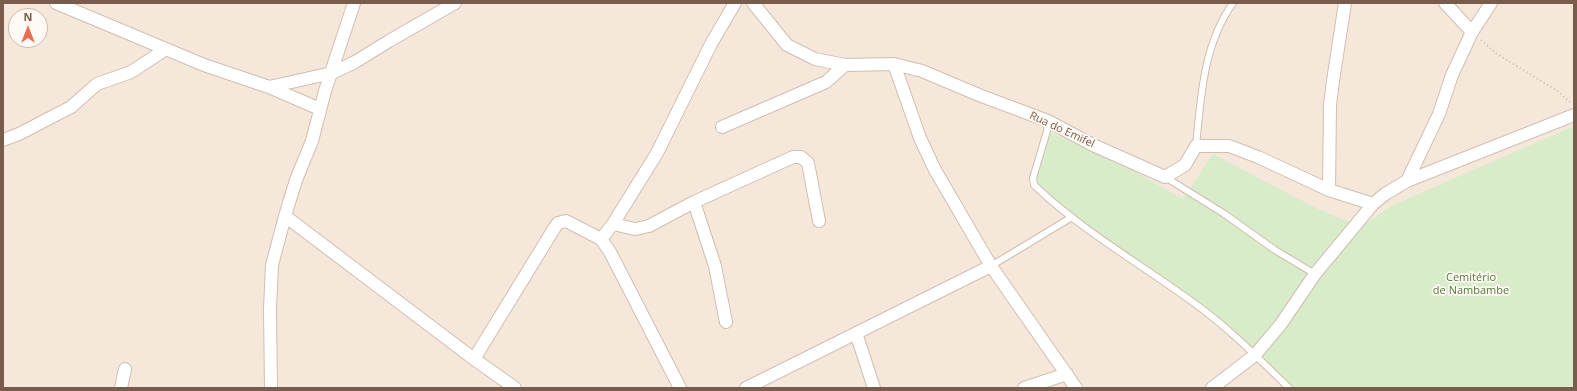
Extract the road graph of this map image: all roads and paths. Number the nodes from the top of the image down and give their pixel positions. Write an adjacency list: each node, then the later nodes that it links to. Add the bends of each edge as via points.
1 (56, 3): 11 (street)
2 (354, 3): 14 (street)
3 (456, 3): 14 (street)
4 (734, 3): 31 (street, via 657,153)
5 (753, 3): 13 (street, Rua do Emifel, via 787,45 815,59)
6 (1233, 3): 22 (lane, via 1214,36 1203,78)
7 (1346, 3): 25 (street, via 1330,105)
8 (1445, 3): 10 (street)
9 (1491, 3): 10 (street)
10 (1472, 32): 16 (path, via 1497,54 1556,90); 24 (street, via 1452,75 1436,120)
11 (166, 49): 15 (street); 21 (street, via 131,72 97,84 70,107)
12 (894, 64): 13 (street, Rua do Emifel); 19 (street, Rua do Emifel, via 922,71); 33 (street, via 920,138 935,170)
13 (845, 65): 20 (street, via 826,82)
14 (332, 73): 15 (street); 17 (street)
15 (269, 87): 17 (street)
16 (1574, 106)
17 (320, 109): 28 (street, via 312,141)
18 (1574, 115): 24 (street)
19 (1048, 121): 23 (street, Rua do Emifel, via 1093,145); 29 (lane, via 1034,185)
20 (722, 127)
21 (3, 140)
22 (1196, 146): 23 (street, via 1185,165); 25 (street, via 1229,146)
23 (1165, 177): 34 (lane)
24 (1407, 181): 27 (street)
25 (1329, 190): 27 (street)
26 (694, 202): 30 (street, via 785,159 800,158 808,163); 31 (street, via 649,226 635,229); 35 (street, via 715,266)
27 (1373, 204): 34 (street)
28 (285, 216): 38 (street); 42 (street, via 272,265)
29 (1072, 217): 33 (lane); 37 (lane, via 1195,303)
30 (819, 222)
31 (613, 224): 32 (street)
32 (601, 239): 38 (street, via 566,221 558,223); 44 (street)
33 (991, 266): 36 (street); 40 (street)
34 (1315, 274): 37 (street, via 1281,324)
35 (726, 322)
36 (856, 333): 45 (street); 46 (street)
37 (1255, 355): 49 (street); 50 (lane)
38 (474, 359): 43 (street)
39 (125, 368): 41 (street)
40 (1067, 374): 47 (street); 48 (street)
41 (121, 388)
42 (271, 388)
43 (515, 388)
44 (680, 388)
45 (746, 388)
46 (874, 388)
47 (1024, 388)
48 (1076, 388)
49 (1212, 388)
50 (1289, 388)

